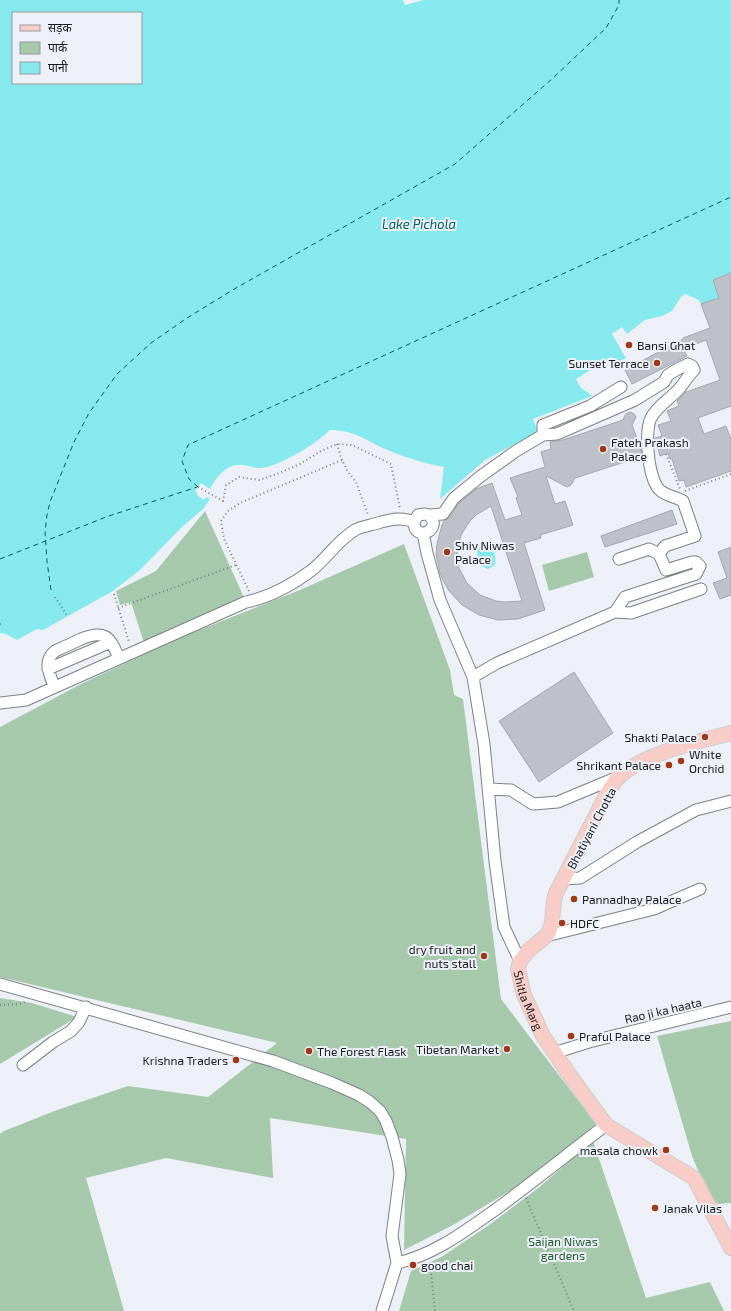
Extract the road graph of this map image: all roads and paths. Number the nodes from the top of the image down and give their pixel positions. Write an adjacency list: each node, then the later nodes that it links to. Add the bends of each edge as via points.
1 (621, 387): 2 (street, via 590,406 543,425)
2 (543, 436): 9 (street, via 557,434 635,400 664,382 668,375 688,364 694,370 651,418 649,430 652,477 660,491); 10 (street, via 516,450 481,476 454,498)
3 (337, 444): 5 (path); 7 (path, via 294,467 259,480 239,478 226,486 222,501); 12 (path, via 352,446 391,464)
4 (666, 454): 8 (path)
5 (342, 460): 14 (path, via 356,482); 19 (path, via 240,503 228,511 221,521 224,539)
6 (731, 474): 8 (path)
7 (198, 487)
8 (681, 492): 9 (path)
9 (669, 495): 16 (street, via 683,501 695,536 665,546)
10 (443, 514): 11 (street); 17 (street, via 433,535)
11 (429, 515): 13 (street, via 421,514); 15 (street, via 433,520 433,526 430,531)
12 (401, 518): 13 (street); 14 (street)
13 (414, 522): 15 (street, via 415,528)
14 (371, 525): 23 (street, via 355,530 334,547 313,570 290,585)
15 (423, 533): 17 (street, Shitla Marg)
16 (659, 554): 18 (street, via 649,549); 25 (street, via 666,570 692,562 700,566 696,574 625,597)
17 (428, 557): 29 (street, Shitla Marg, via 440,600)
18 (619, 559)
19 (236, 565): 23 (path); 24 (path)
20 (701, 590): 25 (street, via 631,613)
21 (114, 594): 24 (path)
22 (55, 597): 26 (path)
23 (253, 601): 27 (street)
24 (118, 608): 27 (path)
25 (614, 612): 29 (street, via 497,663)
26 (68, 617)
27 (132, 652): 28 (street)
28 (119, 658): 30 (street); 30 (street, via 106,637 101,634 90,635 55,651 48,658 48,669)
29 (473, 677): 34 (street, Shitla Marg)
30 (54, 686): 31 (street, via 26,700)
31 (0, 704)
32 (731, 733): 33 (main road, Bhatiyani Chotta, via 653,757)
33 (617, 779): 34 (street, via 613,778 558,802 533,804 511,790); 36 (main road, Bhatiyani Chotta)
34 (489, 789): 39 (street, Shitla Marg, via 504,927)
35 (731, 801): 36 (street, via 696,810 637,842 580,878)
36 (564, 879): 38 (main road, Bhatiyani Chotta, via 554,900 552,922)
37 (700, 889): 38 (street, via 654,909)
38 (546, 936): 39 (main road)
39 (520, 961): 45 (main road, Shitla Marg, via 518,969 524,995 543,1036)
40 (0, 984): 41 (street)
41 (41, 996): 42 (path, via 20,1004); 43 (street)
42 (0, 1005)
43 (86, 1008): 46 (street, via 71,1031); 51 (street, via 273,1061 332,1083 370,1102 380,1111 386,1122 398,1160 399,1188 392,1236)
44 (731, 1008): 45 (street, Rao ji ka haata)
45 (554, 1052): 47 (main road, Shitla Marg)
46 (23, 1065)
47 (606, 1125): 48 (street); 49 (main road, Shitla Marg, via 694,1178)
48 (523, 1190): 50 (street); 54 (path)
49 (731, 1248)
50 (429, 1253): 51 (street); 53 (path)
51 (397, 1263): 52 (street)
52 (382, 1311)
53 (434, 1311)
54 (574, 1311)

